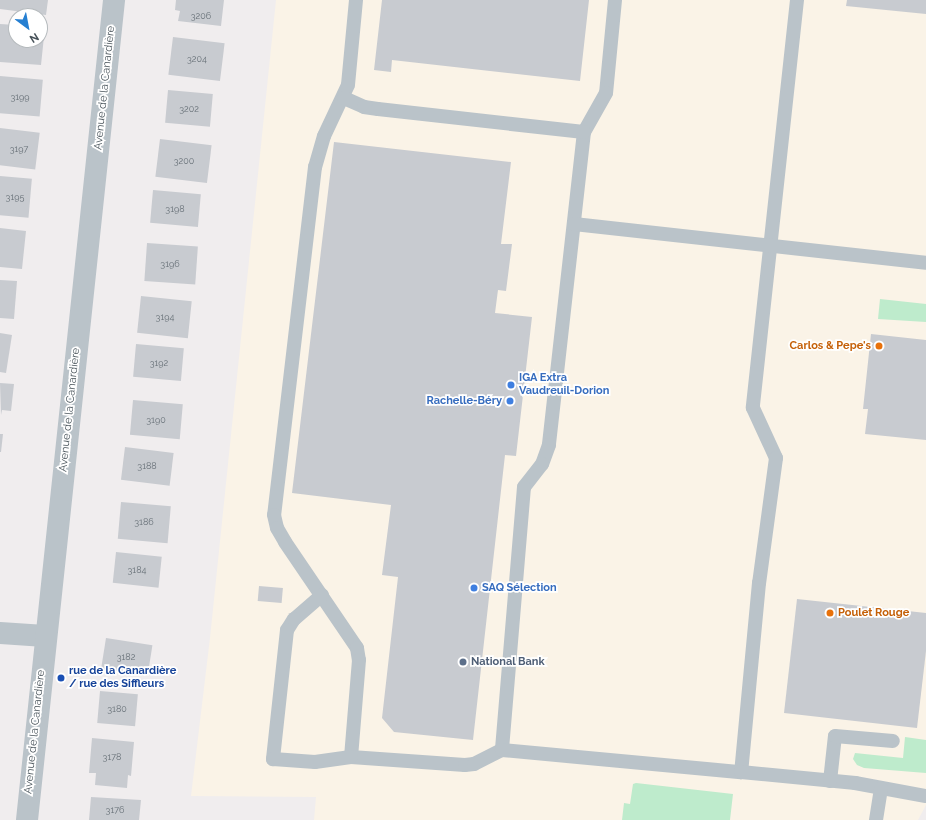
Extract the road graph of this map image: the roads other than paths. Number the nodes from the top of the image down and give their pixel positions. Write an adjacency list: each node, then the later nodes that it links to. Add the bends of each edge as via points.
1 (114, 0): 12 (street, Avenue de la Canardière)
2 (356, 0): 5 (lane, via 352,67)
3 (615, 0): 6 (lane, via 606,93)
4 (796, 0): 8 (lane)
5 (344, 98): 6 (lane, via 364,107 378,109); 10 (lane, via 324,136 315,167 274,515 277,528)
6 (584, 132): 7 (lane)
7 (574, 224): 8 (lane); 14 (lane, via 549,445 542,464 524,487)
8 (772, 247): 9 (lane); 16 (lane, via 753,408 776,458 759,583)
9 (926, 263)
10 (322, 595): 15 (lane, via 352,639 360,660); 15 (lane, via 294,619 287,630 273,759 315,762)
11 (0, 633): 12 (street)
12 (45, 636): 20 (street, Avenue de la Canardière)
13 (893, 741): 17 (lane, via 835,736)
14 (502, 750): 15 (lane, via 474,764 465,765); 16 (lane)
15 (351, 757)
16 (741, 772): 17 (lane)
17 (830, 781): 18 (lane)
18 (881, 788): 19 (lane); 21 (lane)
19 (926, 796)
20 (27, 820)
21 (876, 820)

